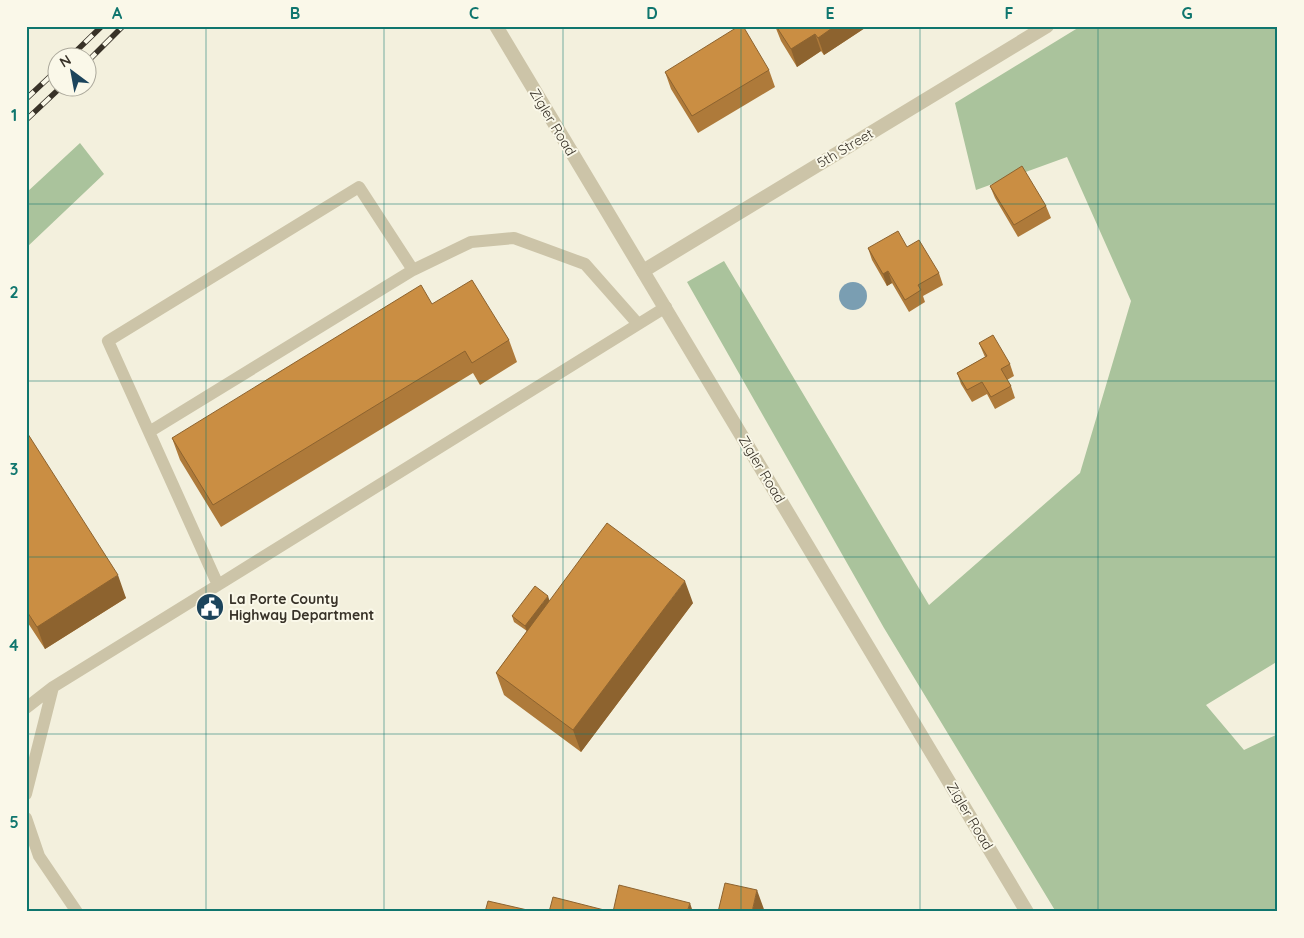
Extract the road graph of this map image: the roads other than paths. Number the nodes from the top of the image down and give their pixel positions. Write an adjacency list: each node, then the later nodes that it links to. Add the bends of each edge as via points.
1 (496, 26): 4 (street, Zigler Road)
2 (1047, 26): 4 (street, 5th Street)
3 (413, 270): 6 (lane, via 471,242 514,238 585,264); 7 (lane); 7 (lane, via 359,187 108,341)
4 (643, 271): 5 (street, Zigler Road)
5 (666, 307): 6 (lane); 15 (street, Zigler Road)
6 (638, 324): 8 (lane)
7 (149, 432): 8 (lane)
8 (218, 585): 9 (lane)
9 (53, 687): 10 (lane); 11 (lane); 12 (lane)
10 (26, 698)
11 (26, 708)
12 (26, 794)
13 (26, 818): 14 (lane, via 39,856)
14 (77, 912)
15 (1027, 912)

